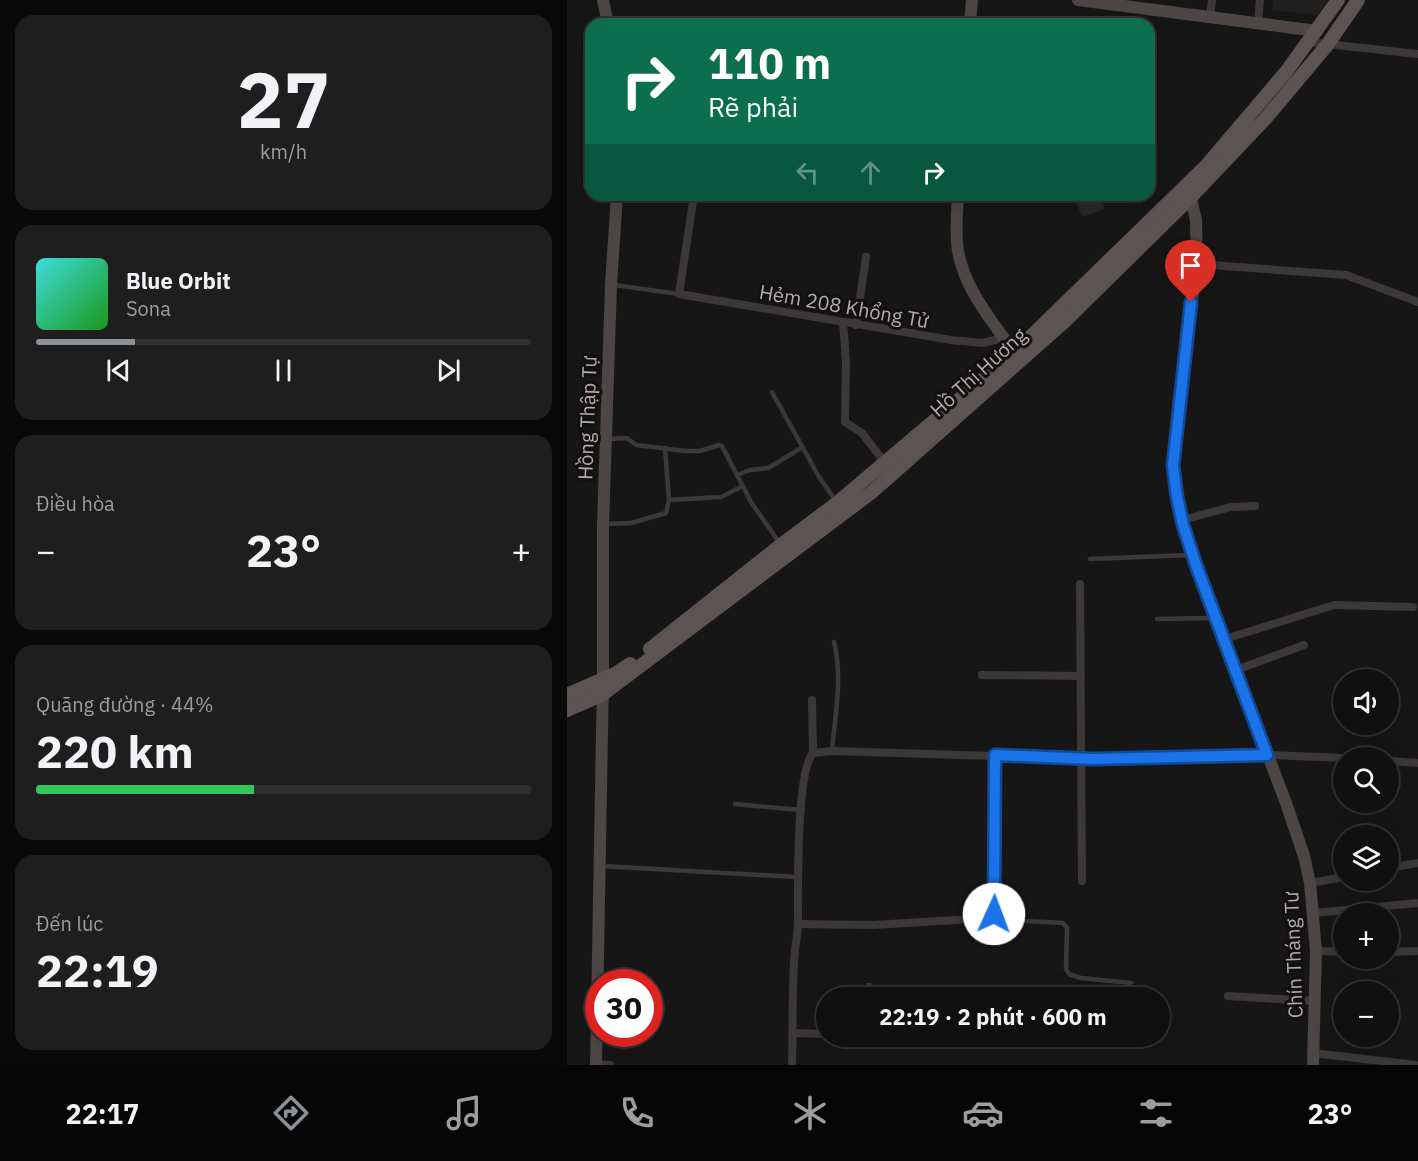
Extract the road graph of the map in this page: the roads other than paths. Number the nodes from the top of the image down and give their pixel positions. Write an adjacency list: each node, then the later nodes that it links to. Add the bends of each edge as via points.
1 (603, 0): 9 (street)
2 (972, 0): 10 (street)
3 (1078, 0): 8 (street)
4 (1212, 0): 8 (street)
5 (1260, 0): 11 (street)
6 (1338, 0): 12 (main road, Hồ Thị Hương)
7 (1357, 0): 13 (main road, Hồ Thị Hương)
8 (1210, 17): 11 (street)
9 (607, 18)
10 (970, 18)
11 (1258, 23): 12 (street)
12 (1313, 36): 13 (main road); 15 (main road, Hồ Thị Hương)
13 (1331, 40): 14 (street); 15 (main road, Hồ Thị Hương, via 1265,119)
14 (1418, 54)
15 (1189, 191): 20 (street, Chín Tháng Tư, via 1196,220); 27 (main road, Hồ Thị Hương); 54 (main road, Hồ Thị Hương, via 1064,322 872,492)
16 (617, 201): 21 (street, Hồng Thập Tự)
17 (693, 201): 22 (street)
18 (958, 201): 26 (street, via 960,262 979,302)
19 (866, 256): 25 (street)
20 (1197, 264): 23 (street, via 1346,275); 38 (street, Chín Tháng Tư, via 1173,466)
21 (611, 285): 22 (lane, Hẻm 208 Khổng Tử); 29 (street, Hồng Thập Tự)
22 (679, 294): 24 (street, Hẻm 208 Khổng Tử)
23 (1418, 302)
24 (843, 322): 25 (street, Hẻm 208 Khổng Tử); 32 (street, via 845,423 862,433)
25 (855, 325): 26 (street, Hẻm 208 Khổng Tử, via 965,342)
26 (1004, 338): 27 (street)
27 (1014, 353): 32 (main road, Hồ Thị Hương)
28 (772, 392): 30 (lane)
29 (605, 439): 31 (lane, via 630,438 636,445); 39 (street, Hồng Thập Tự)
30 (803, 447): 33 (lane, via 768,468); 36 (lane)
31 (665, 448): 33 (lane, via 694,451 722,446); 35 (lane)
32 (885, 463): 36 (main road, Hồ Thị Hương)
33 (737, 475): 34 (lane)
34 (743, 486): 35 (lane, via 721,497); 40 (lane)
35 (669, 500): 39 (lane, via 664,516)
36 (837, 503): 40 (main road, Hồ Thị Hương)
37 (1255, 506): 38 (street, via 1221,509)
38 (1182, 520): 41 (street, Chín Tháng Tư)
39 (603, 525): 53 (street, Hồng Thập Tự)
40 (781, 545): 53 (main road, Hồ Thị Hương, via 635,661)
41 (1193, 555): 42 (lane); 45 (street, Chín Tháng Tư)
42 (1091, 559)
43 (1080, 584): 52 (street)
44 (1413, 607): 47 (street, via 1334,605)
45 (1217, 617): 46 (lane); 47 (street, Chín Tháng Tư)
46 (1157, 619)
47 (1225, 639): 50 (street, Chín Tháng Tư)
48 (834, 642): 58 (lane, via 838,666)
49 (1304, 645): 50 (street)
50 (1236, 670): 61 (street, Chín Tháng Tư)
51 (982, 675): 52 (street)
52 (1081, 676): 62 (street)
53 (603, 679): 54 (street, Hồng Thập Tự); 55 (main road, Hồ Thị Hương)
54 (603, 694): 57 (main road, Hồ Thị Hương); 69 (street, Hồng Thập Tự)
55 (567, 695)
56 (812, 700): 59 (street)
57 (567, 710)
58 (832, 751): 59 (street); 60 (street)
59 (813, 753): 67 (street, via 807,764)
60 (995, 755): 62 (street); 77 (street)
61 (1267, 755): 62 (street); 63 (street); 74 (street, Chín Tháng Tư, via 1296,830)
62 (1081, 758): 73 (street)
63 (1333, 758)
64 (1399, 762): 65 (street)
65 (1418, 763)
66 (735, 804): 67 (lane)
67 (801, 810): 71 (street)
68 (1418, 863): 70 (street)
69 (600, 866): 71 (lane); 89 (street, Hồng Thập Tự)
70 (1399, 866)
71 (797, 877): 78 (street)
72 (1333, 879): 74 (street)
73 (1083, 881)
74 (1310, 883): 76 (street, Chín Tháng Tư)
75 (1418, 903): 76 (street)
76 (1314, 913): 79 (street, Chín Tháng Tư)
77 (994, 914): 78 (street, via 990,918 938,922); 83 (lane, via 1007,920 1063,922 1067,928 1069,974)
78 (798, 924): 86 (street)
79 (1316, 951): 81 (street); 85 (street, Chín Tháng Tư)
80 (1418, 951): 82 (street)
81 (1333, 952)
82 (1399, 952)
83 (1131, 983)
84 (1228, 996): 85 (street)
85 (1315, 1001): 88 (street, Chín Tháng Tư)
86 (793, 1033): 87 (street); 91 (street)
87 (816, 1034)
88 (1313, 1059): 92 (street)
89 (596, 1065): 90 (street)
90 (611, 1065)
91 (792, 1065)
92 (1416, 1065)

